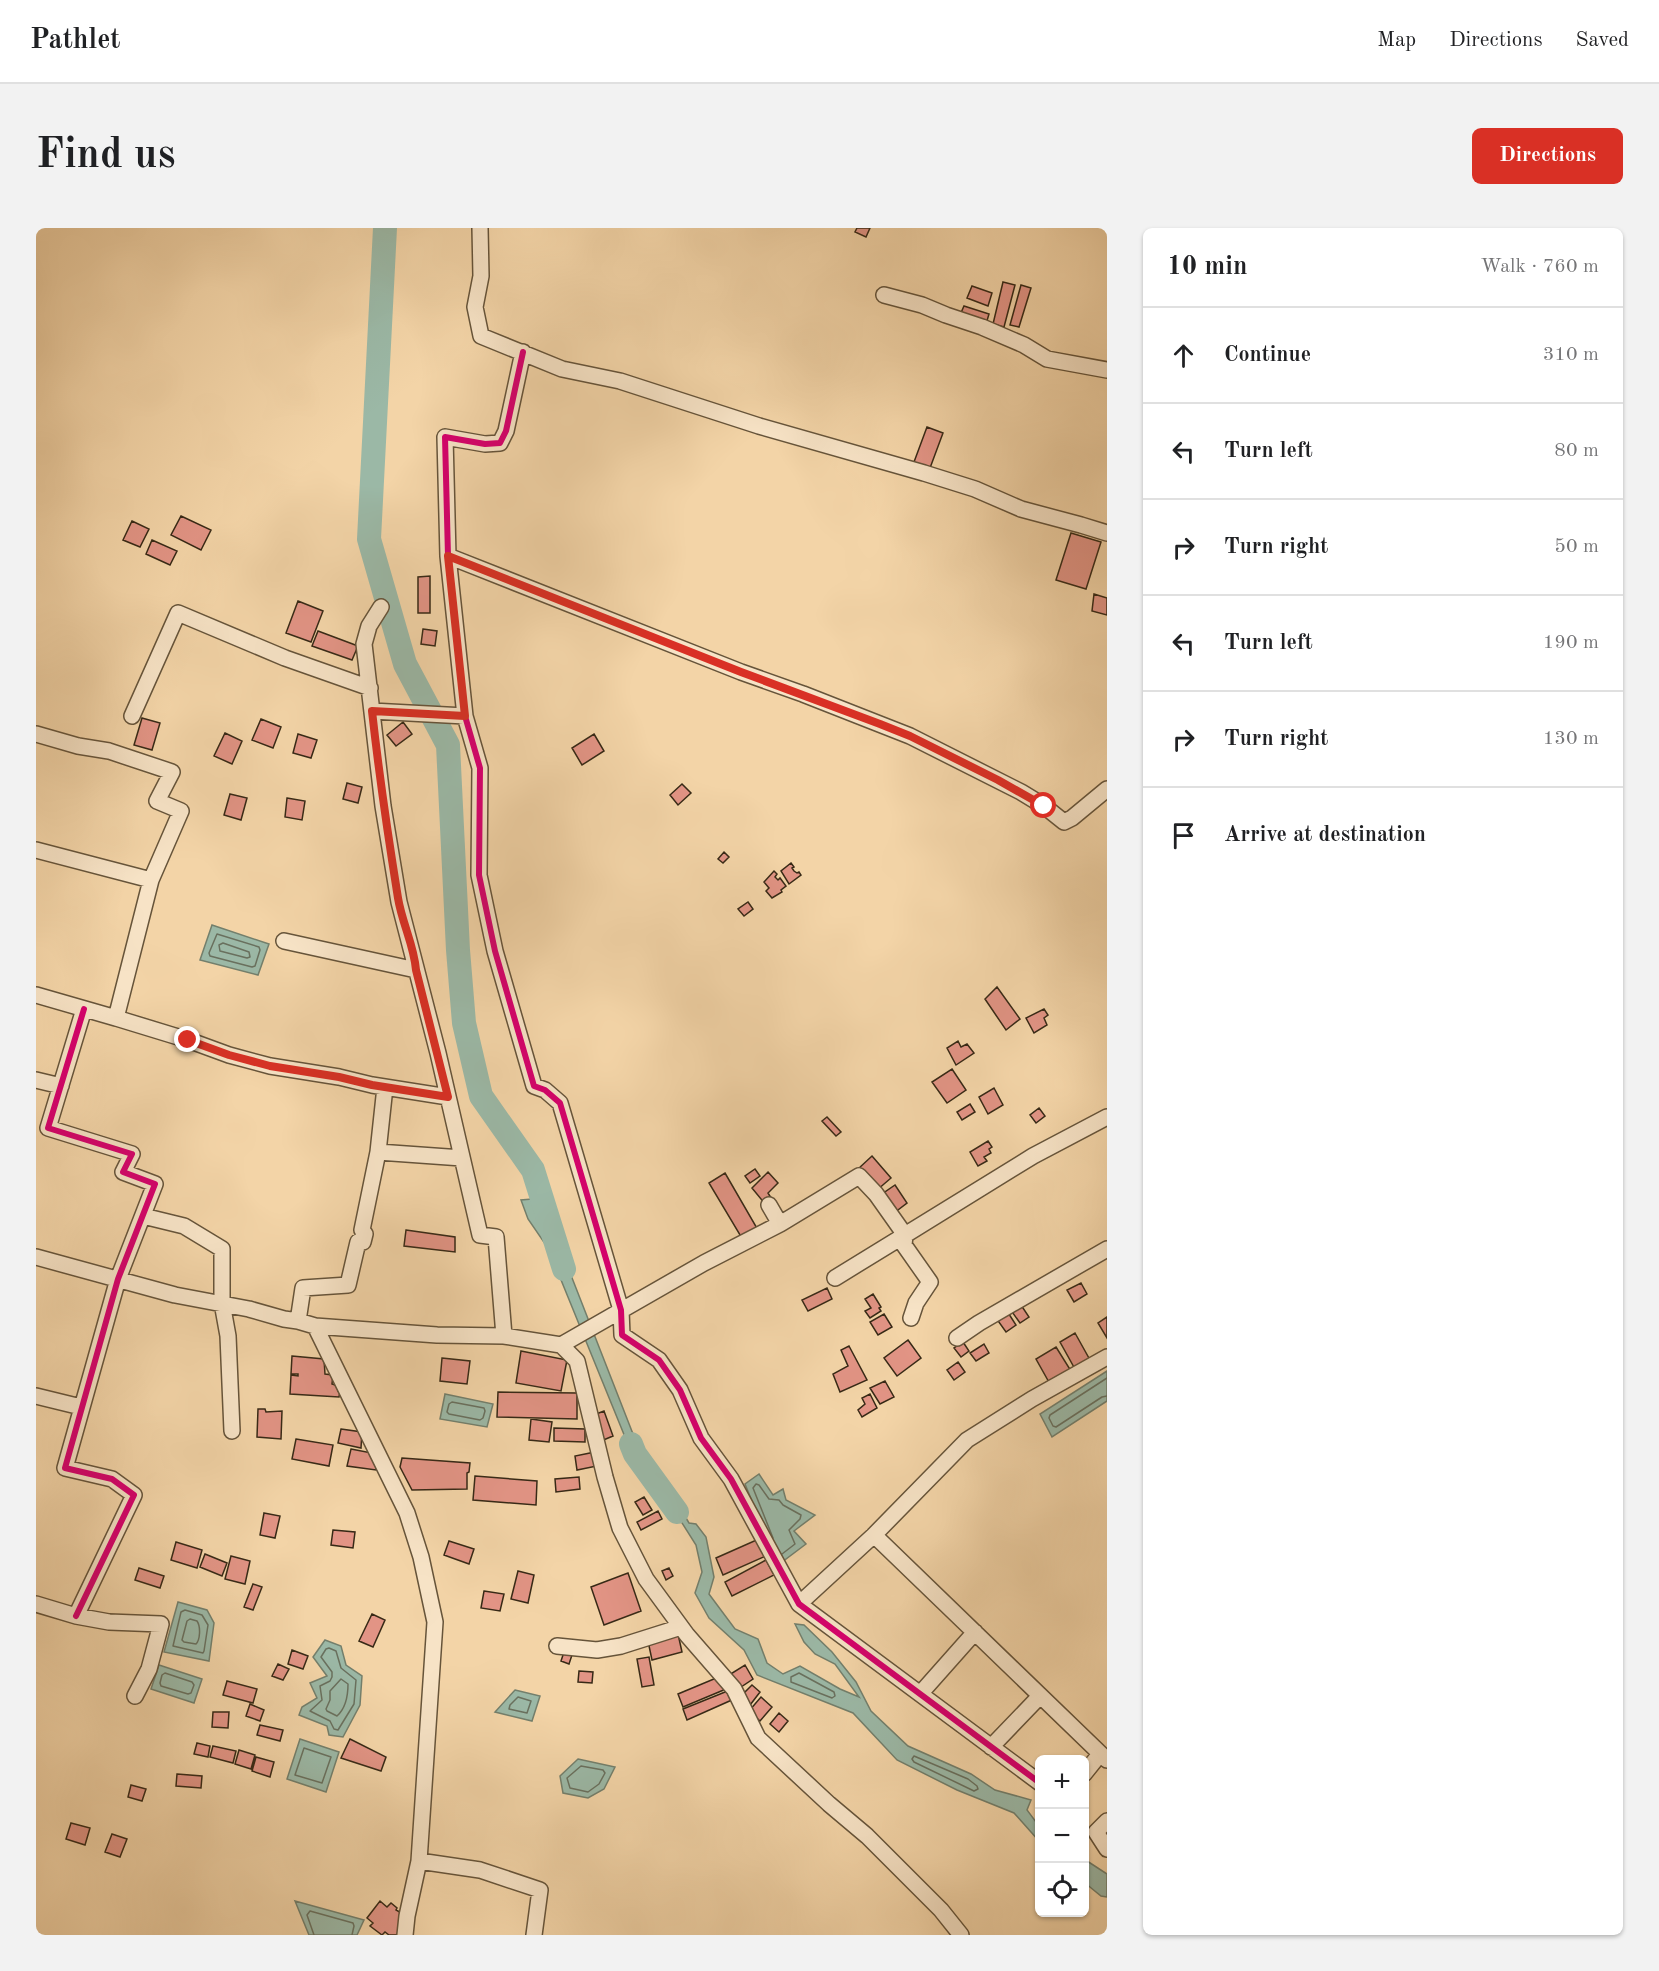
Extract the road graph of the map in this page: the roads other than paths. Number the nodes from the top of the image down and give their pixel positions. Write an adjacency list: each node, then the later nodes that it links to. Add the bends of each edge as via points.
1 (480, 228): 3 (street, via 481,276 475,307 481,336)
2 (884, 295): 4 (street, via 982,327 1047,359)
3 (523, 352): 5 (street, via 562,369 620,381); 6 (street, via 506,431 500,442 484,444 444,437)
4 (1107, 370)
5 (1107, 533)
6 (448, 556): 11 (street); 13 (street, via 910,736 1021,792 1064,822)
7 (381, 607): 8 (street, via 364,644)
8 (370, 688): 9 (street); 10 (street, via 178,614)
9 (372, 711): 11 (street); 17 (street, via 397,892)
10 (132, 716)
11 (465, 716): 37 (street, via 480,768 479,875 495,951 534,1086 560,1103)
12 (36, 734): 15 (street, via 109,751 172,772 157,801 181,811)
13 (1107, 789)
14 (36, 850): 15 (street)
15 (151, 880): 20 (street)
16 (284, 941): 17 (street)
17 (416, 970): 24 (street)
18 (36, 995): 19 (street)
19 (84, 1009): 20 (street); 22 (street)
20 (116, 1018): 23 (street, via 270,1066)
21 (36, 1080): 22 (street)
22 (61, 1086): 29 (street, via 48,1128 132,1154 123,1172 155,1184)
23 (386, 1087): 24 (street); 26 (street)
24 (448, 1097): 27 (street)
25 (1107, 1118): 31 (street, via 1033,1156)
26 (378, 1152): 27 (street); 39 (street, via 362,1230 365,1234 363,1242 358,1242 348,1285 303,1288)
27 (462, 1158): 41 (street, via 480,1235 496,1237)
28 (769, 1206): 30 (street)
29 (143, 1216): 35 (street); 36 (street, via 184,1226 222,1249)
30 (780, 1224): 31 (street, via 859,1176); 37 (street)
31 (905, 1235): 34 (street); 38 (street, via 904,1245 930,1282)
32 (1107, 1249): 42 (street)
33 (36, 1257): 35 (street)
34 (835, 1278)
35 (118, 1279): 36 (street); 46 (street)
36 (222, 1303): 39 (street); 47 (street, via 228,1336)
37 (621, 1310): 43 (street); 50 (street, via 622,1335 659,1360 680,1390 700,1438 731,1479)
38 (911, 1318)
39 (298, 1321): 40 (street)
40 (315, 1326): 41 (street); 64 (street, via 407,1513 435,1622)
41 (504, 1336): 43 (street)
42 (957, 1338)
43 (561, 1345): 52 (street, via 577,1360 620,1528 646,1579)
44 (1107, 1357): 48 (street, via 967,1440)
45 (36, 1395): 46 (street)
46 (81, 1407): 51 (street, via 65,1468 112,1479 134,1495)
47 (232, 1431)
48 (874, 1534): 50 (street); 53 (street)
49 (36, 1604): 51 (street)
50 (799, 1604): 55 (street)
51 (76, 1616): 57 (street, via 109,1623 161,1624 149,1669)
52 (681, 1627): 54 (street, via 597,1650); 67 (street, via 734,1689 758,1738 867,1836)
53 (975, 1632): 55 (street); 56 (street)
54 (557, 1646)
55 (920, 1694): 58 (street)
56 (1040, 1695): 58 (street); 59 (street)
57 (135, 1696)
58 (992, 1747): 61 (street)
59 (1104, 1757): 60 (street)
60 (1089, 1770)
61 (1035, 1779)
62 (1107, 1821): 63 (street, via 1096,1832)
63 (1107, 1849)
64 (419, 1861): 65 (street); 66 (street, via 480,1870 540,1890)
65 (405, 1935)
66 (534, 1935)
67 (961, 1935)

